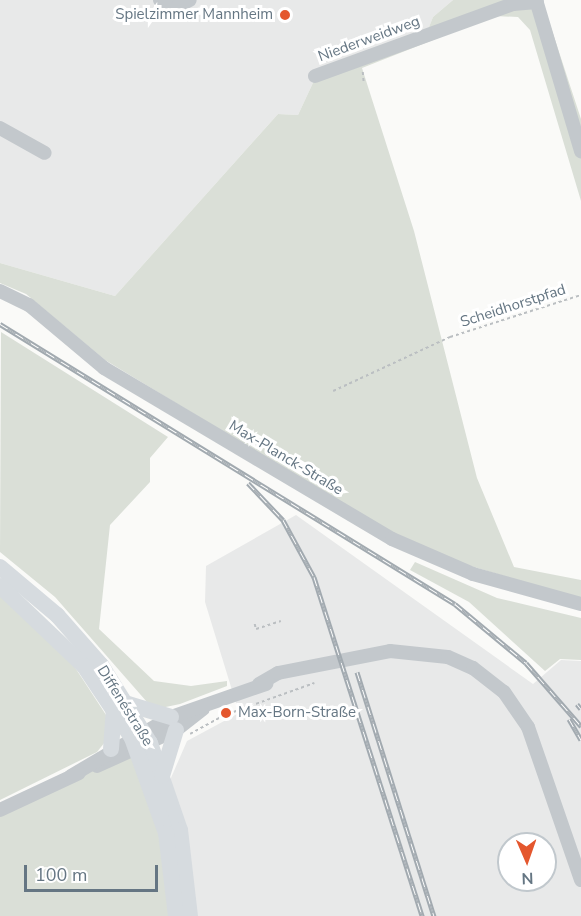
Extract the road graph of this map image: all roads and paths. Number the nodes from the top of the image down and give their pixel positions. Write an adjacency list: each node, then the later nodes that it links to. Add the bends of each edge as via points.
1 (160, 0): 2 (street, via 178,6)
2 (190, 0)
3 (536, 1): 4 (street, Niederweidweg, via 513,4); 6 (street)
4 (315, 76)
5 (0, 128): 7 (street)
6 (581, 152)
7 (45, 153)
8 (0, 291): 13 (street, Max-Planck-Straße, via 29,305 104,368 392,539 473,574)
9 (581, 295): 10 (path, Scheidhorstpfad, via 450,337)
10 (333, 391)
11 (0, 567): 17 (main road, Diffenéstraße, via 57,615)
12 (0, 586): 17 (main road, Diffenéstraße, via 48,626)
13 (581, 604)
14 (281, 621): 15 (path, via 256,629)
15 (255, 624)
16 (314, 683): 18 (path)
17 (121, 706): 18 (main road); 19 (main road, Diffenéstraße); 20 (main road)
18 (178, 728): 19 (street); 22 (main road); 24 (street, via 210,704 296,671 367,654 417,651 448,657 488,678 517,709 536,743)
19 (141, 740): 20 (street); 21 (street); 22 (main road, Diffenéstraße); 25 (main road, Diffenéstraße, via 166,833)
20 (111, 749): 21 (street)
21 (71, 776): 23 (street)
22 (162, 777): 26 (main road, Diffenéstraße, via 180,830)
23 (0, 810)
24 (581, 880)
25 (176, 916)
26 (190, 916)

